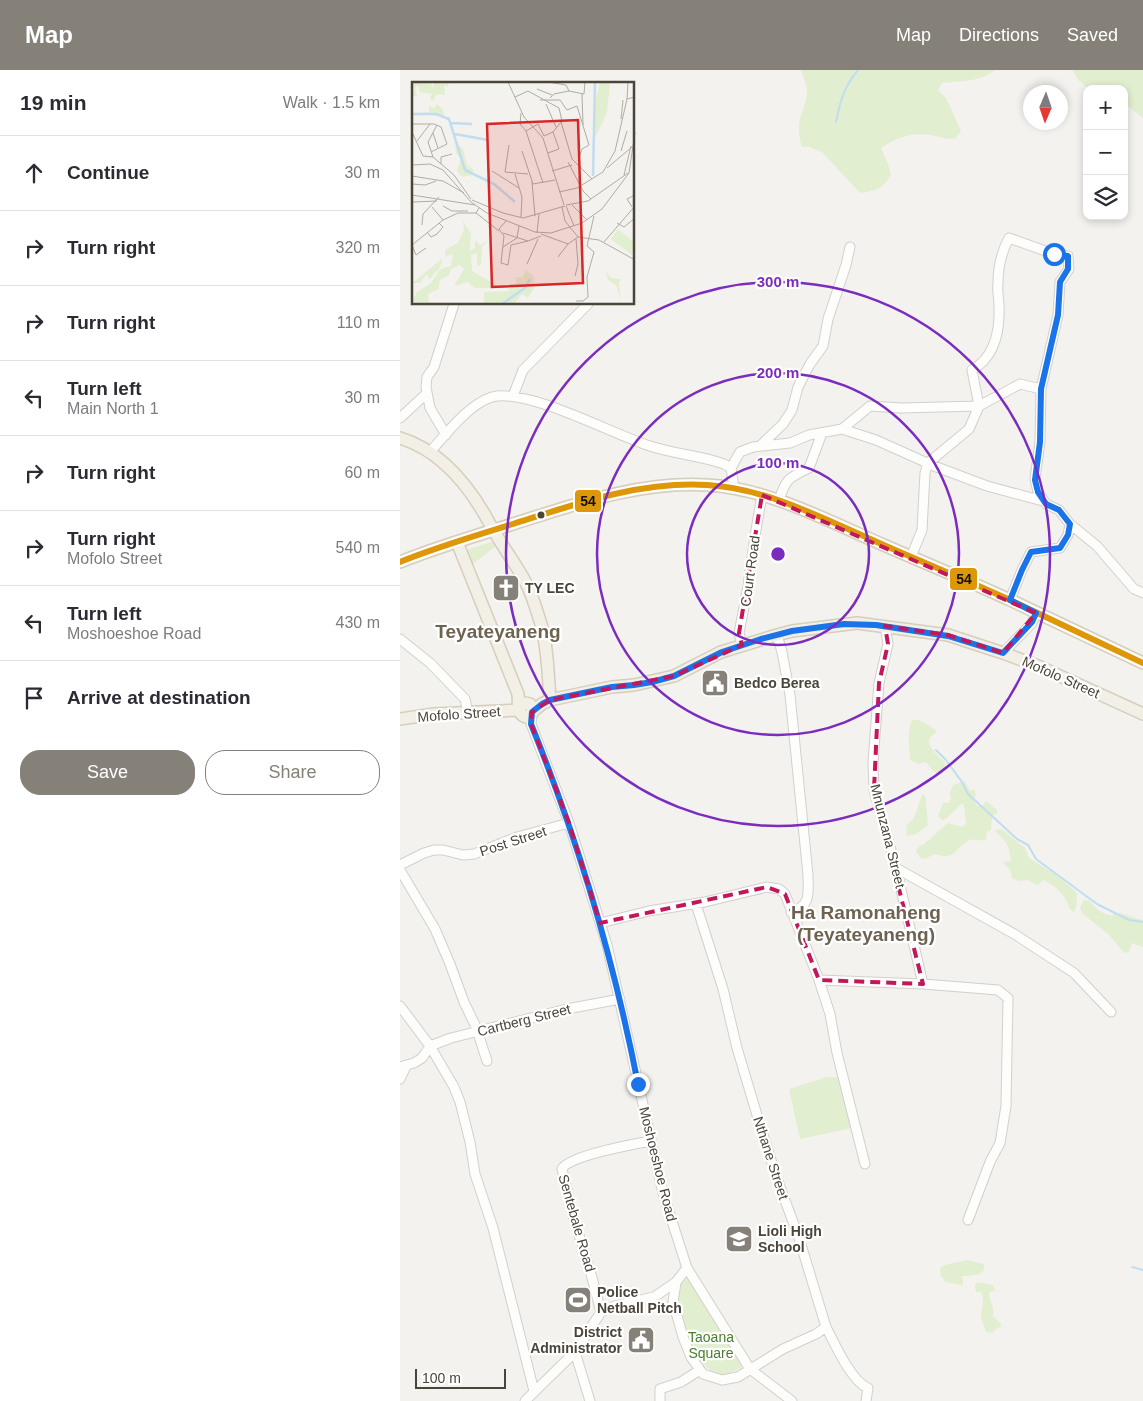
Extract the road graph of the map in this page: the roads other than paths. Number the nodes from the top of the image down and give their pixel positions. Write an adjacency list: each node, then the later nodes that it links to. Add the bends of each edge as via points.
1 (850, 247): 13 (street, via 823,346 798,387 792,410)
2 (454, 305): 5 (street, via 434,367 427,377)
3 (587, 305): 6 (street, via 523,370)
4 (1041, 389): 7 (street, via 1020,384); 7 (street, via 1058,315 1060,282 1068,269 1068,256 1009,238 1000,264 999,331 991,352 981,365 972,370); 20 (street, via 1035,480)
5 (426, 394): 8 (street); 11 (street, via 430,408)
6 (514, 396): 11 (street, via 491,398 474,406); 16 (street, via 647,445 716,461)
7 (979, 406): 9 (street, via 870,406); 15 (street, via 969,429)
8 (400, 418)
9 (842, 429): 10 (street); 15 (street)
10 (822, 433): 13 (street, via 790,443); 19 (street, via 809,468 785,482)
11 (446, 435): 14 (street)
12 (400, 438): 14 (main road)
13 (760, 447): 16 (street, via 740,452)
14 (430, 452): 22 (main road, via 460,479)
15 (928, 463): 20 (street, via 987,486); 24 (street, via 922,530)
16 (730, 468): 17 (street)
17 (734, 488): 18 (main road); 22 (main road, via 706,485 648,487 572,505)
18 (762, 495): 19 (main road); 32 (street, Court Road, via 739,633)
19 (779, 500): 24 (main road)
20 (1044, 501): 21 (street, via 1059,510)
21 (1070, 524): 26 (street, via 1097,546 1134,590); 27 (street, via 1060,548 1031,552)
22 (495, 530): 23 (main road); 35 (main road, via 528,586 542,626 546,651)
23 (457, 542): 25 (main road); 35 (main road, Moshoeshoe Road, via 518,694)
24 (911, 557): 27 (main road)
25 (400, 562)
26 (1143, 593)
27 (1010, 600): 28 (main road)
28 (1036, 613): 33 (street, via 1032,622); 34 (main road)
29 (885, 626): 30 (main road, Mofolo Street, via 844,624); 33 (main road, Mofolo Street, via 948,636); 41 (street, Mnunzana Street, via 888,644 878,683 874,790)
30 (777, 635): 32 (main road, Mofolo Street); 44 (street, via 790,695 808,875 808,898 804,906)
31 (400, 639): 36 (street, via 430,663 465,699)
32 (742, 645): 35 (main road, Mofolo Street, via 674,676 612,687)
33 (1003, 653): 37 (main road, Mofolo Street)
34 (1143, 663)
35 (531, 709): 36 (main road, Mofolo Street); 39 (street, Moshoeshoe Road)
36 (468, 713): 38 (main road, Mofolo Street)
37 (1143, 714)
38 (400, 719)
39 (569, 823): 40 (street, Post Street, via 517,837 474,854 434,850); 45 (street, Moshoeshoe Road)
40 (400, 865)
41 (896, 868): 47 (street, Mnunzana Street); 50 (street, via 1016,935 1074,973)
42 (400, 870): 51 (street, via 435,929)
43 (696, 904): 44 (street, via 767,887 785,894); 45 (street); 62 (street, Nthane Street, via 760,1125)
44 (791, 912): 46 (street)
45 (600, 923): 48 (street, Moshoeshoe Road)
46 (820, 980): 47 (street); 57 (street)
47 (923, 984): 58 (street, via 998,990 1008,998 1006,1106 1000,1143)
48 (620, 999): 51 (street, Cartberg Street); 56 (street, Moshoeshoe Road)
49 (400, 1006): 52 (street)
50 (1110, 1012)
51 (477, 1031): 52 (street, Cartberg Street); 53 (street)
52 (430, 1046): 54 (street, via 422,1058); 66 (street, via 460,1102 475,1174 493,1228)
53 (487, 1061)
54 (403, 1067): 55 (street)
55 (400, 1079)
56 (651, 1141): 59 (street, Moshoeshoe Road); 61 (street, Sentebale Road, via 572,1161 564,1164 562,1169)
57 (865, 1164)
58 (968, 1220)
59 (687, 1268): 60 (street); 64 (street, Moshoeshoe Road)
60 (676, 1282): 61 (street, via 654,1297); 65 (street, via 673,1302 677,1320 691,1357)
61 (601, 1312): 63 (street)
62 (826, 1327): 64 (street); 71 (street, Nthane Street, via 855,1377 868,1388)
63 (575, 1352): 66 (street); 68 (street)
64 (750, 1369): 65 (street, via 738,1377 722,1380); 70 (street, Moshoeshoe Road)
65 (700, 1370): 69 (street, via 681,1382 660,1389)
66 (534, 1391): 67 (street)
67 (525, 1401)
68 (590, 1401)
69 (660, 1401)
70 (792, 1401)
71 (866, 1401)

